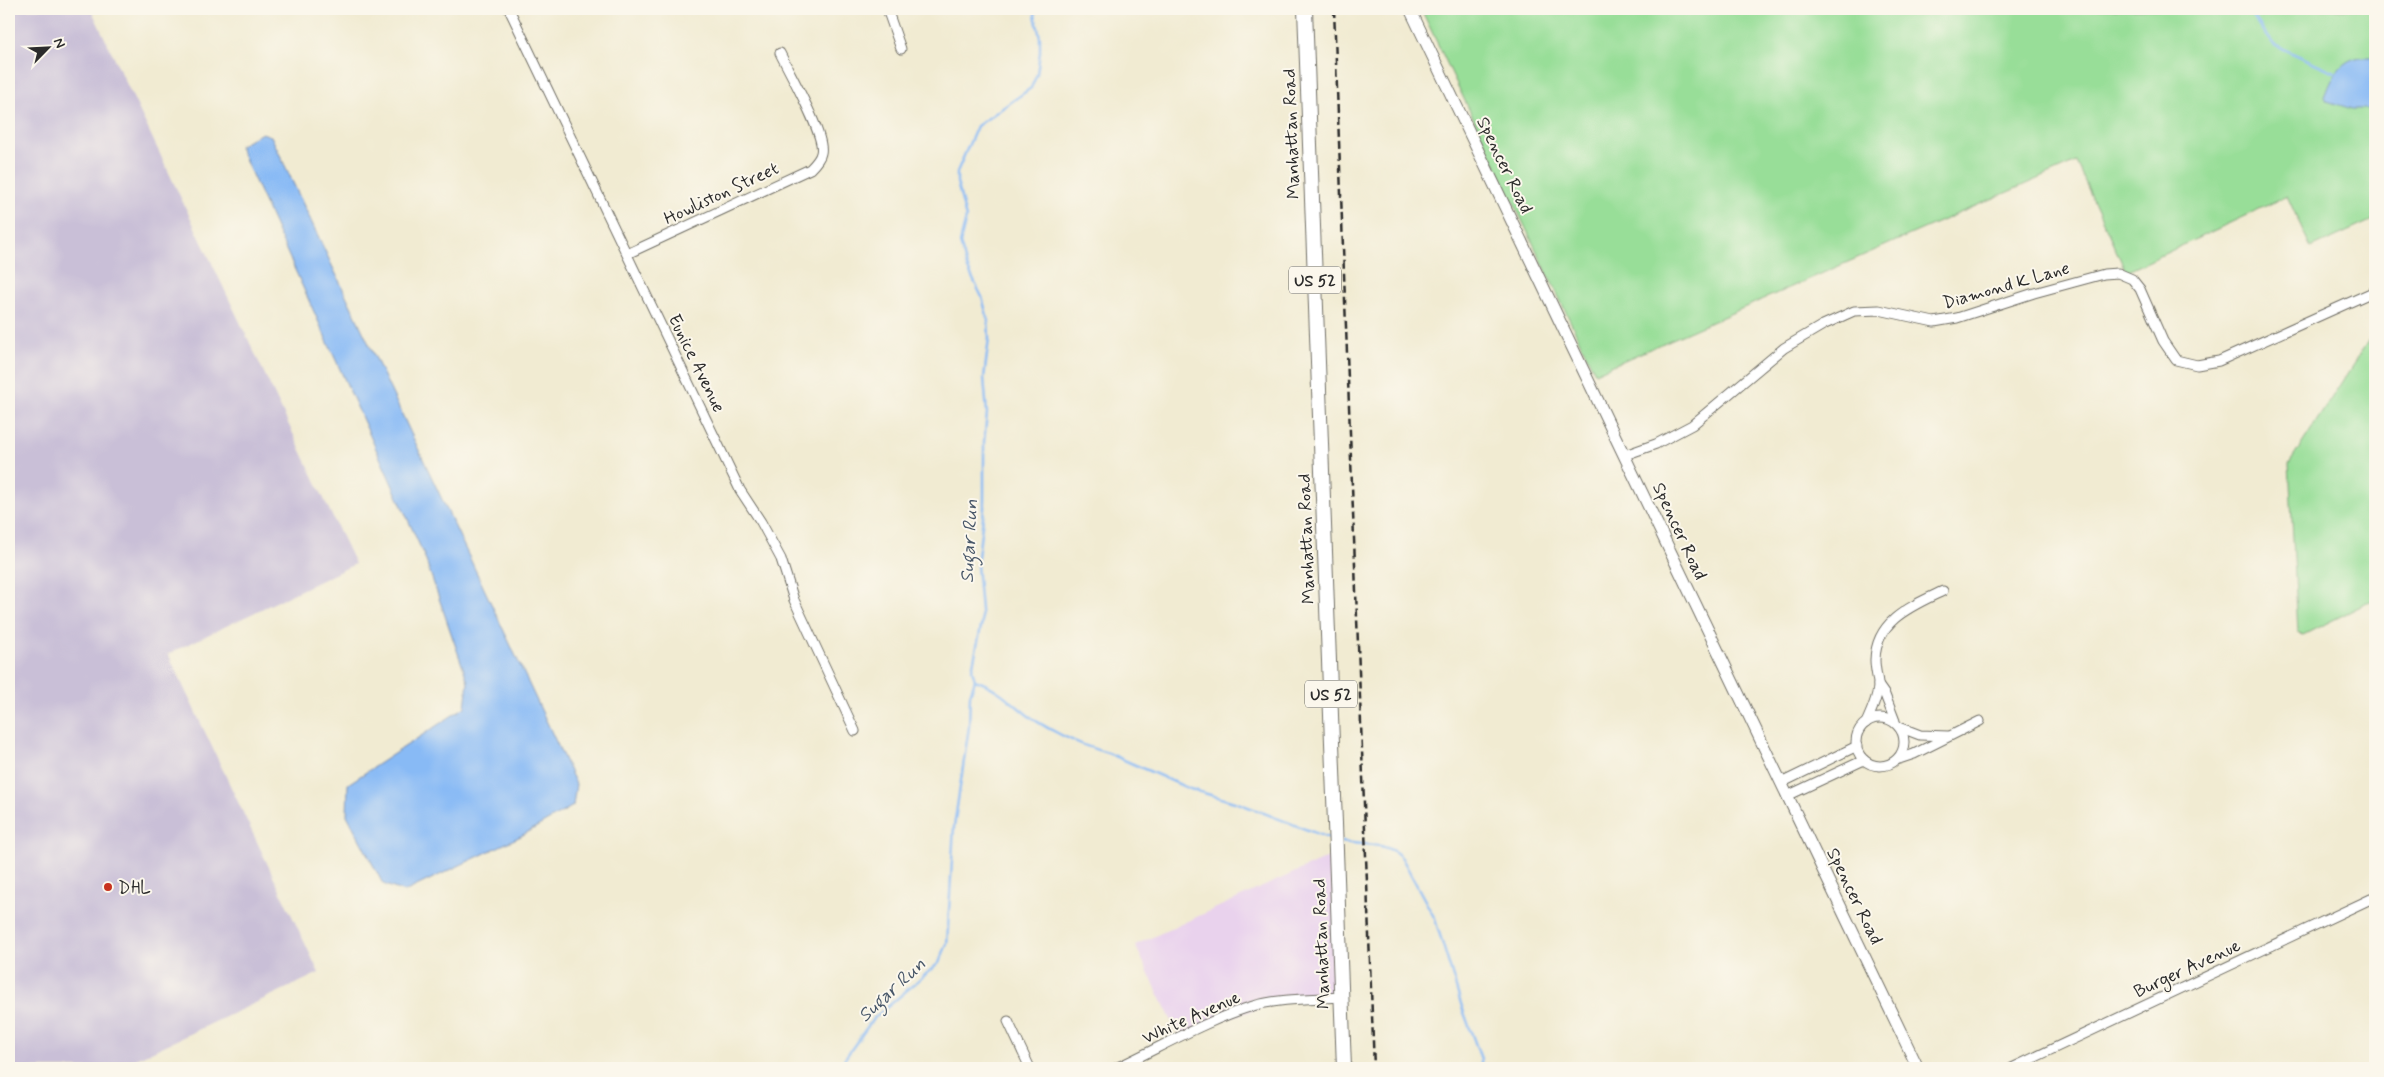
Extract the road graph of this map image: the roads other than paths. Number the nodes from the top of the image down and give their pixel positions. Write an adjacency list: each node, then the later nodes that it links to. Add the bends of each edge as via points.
1 (509, 9): 7 (street, Eunice Avenue)
2 (887, 9): 5 (street)
3 (1305, 9): 23 (main road, Manhattan Road / US 52)
4 (1410, 9): 9 (street, Spencer Road)
5 (901, 49)
6 (780, 54): 7 (street, Howliston Street, via 818,130 821,153 810,169)
7 (627, 254): 15 (street, Eunice Avenue, via 740,490 781,559 794,600)
8 (2375, 291): 9 (street, Diamond K Lane, via 2219,360 2197,365 2176,360 2163,341 2140,289 2132,279 2118,273 2104,274 1934,322 1879,310 1854,311 1784,348 1692,425 1656,444)
9 (1625, 455): 20 (street, Spencer Road)
10 (1943, 591): 11 (street, via 1892,619 1878,645 1875,659)
11 (1878, 685): 13 (street); 14 (street)
12 (1980, 721): 16 (street)
13 (1866, 723): 14 (street, via 1880,718); 17 (street, via 1857,735)
14 (1897, 724): 16 (street, via 1920,734); 18 (street, via 1905,743)
15 (854, 731)
16 (1948, 736): 18 (street)
17 (1857, 746): 19 (street); 20 (street)
18 (1898, 759): 19 (street, via 1884,767)
19 (1864, 760): 21 (street)
20 (1781, 783): 21 (street, Spencer Road)
21 (1787, 796): 28 (street, Spencer Road)
22 (2375, 897): 29 (street, Burger Avenue)
23 (1342, 997): 26 (street, White Avenue, via 1254,1006); 27 (main road, Manhattan Road / US 52)
24 (1008, 1021): 25 (street)
25 (1030, 1068)
26 (1116, 1068)
27 (1344, 1068)
28 (1918, 1068)
29 (2012, 1068)

